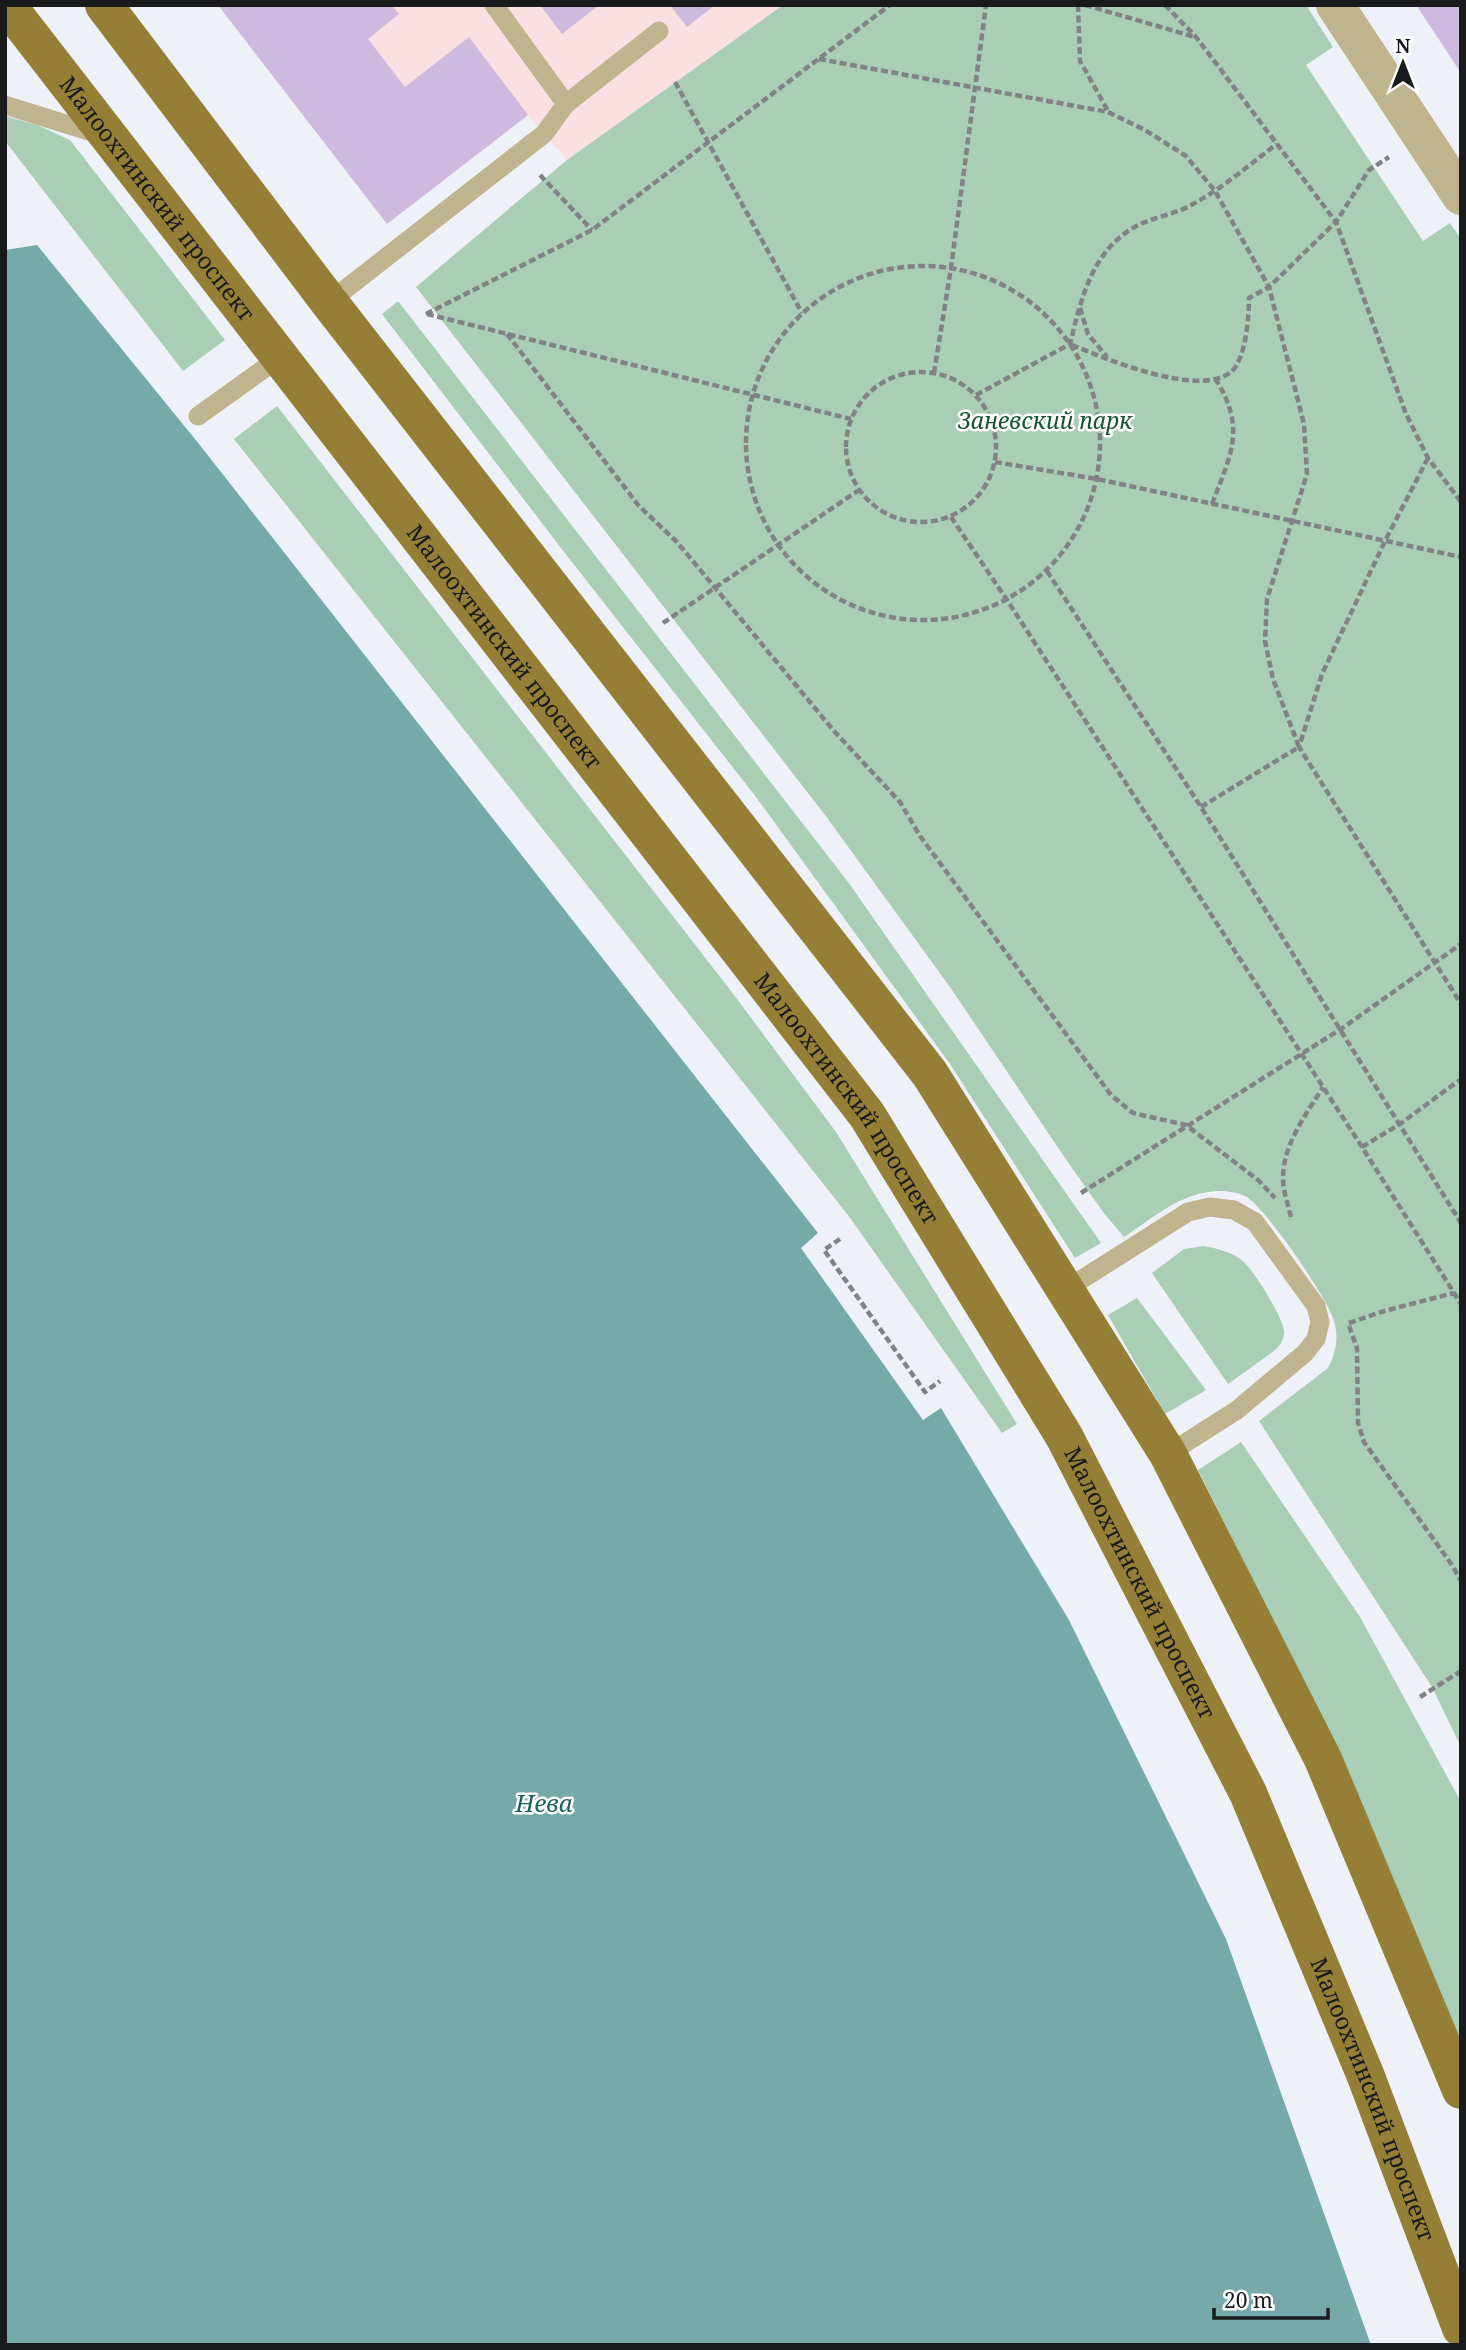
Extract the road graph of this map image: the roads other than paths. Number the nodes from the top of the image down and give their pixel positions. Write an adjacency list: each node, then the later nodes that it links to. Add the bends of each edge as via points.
1 (7, 5): 8 (main road, Малоохтинский проспект)
2 (104, 5): 10 (main road)
3 (494, 5): 6 (lane)
4 (1335, 5): 9 (street)
5 (659, 32): 6 (lane)
6 (566, 104): 10 (lane, via 544,134)
7 (5, 106): 8 (lane)
8 (107, 137): 11 (main road, Малоохтинский проспект)
9 (1461, 195)
10 (329, 302): 13 (main road, via 930,1074)
11 (279, 358): 12 (lane); 16 (main road, Малоохтинский проспект, via 867,1115 1064,1436 1248,1793 1365,2074)
12 (198, 416)
13 (1065, 1290): 14 (main road); 14 (lane, via 1188,1212 1210,1207 1234,1210 1255,1222 1316,1306 1320,1322 1316,1339 1305,1353 1237,1410)
14 (1168, 1454): 15 (main road, via 1323,1759)
15 (1461, 2090)
16 (1461, 2328)

